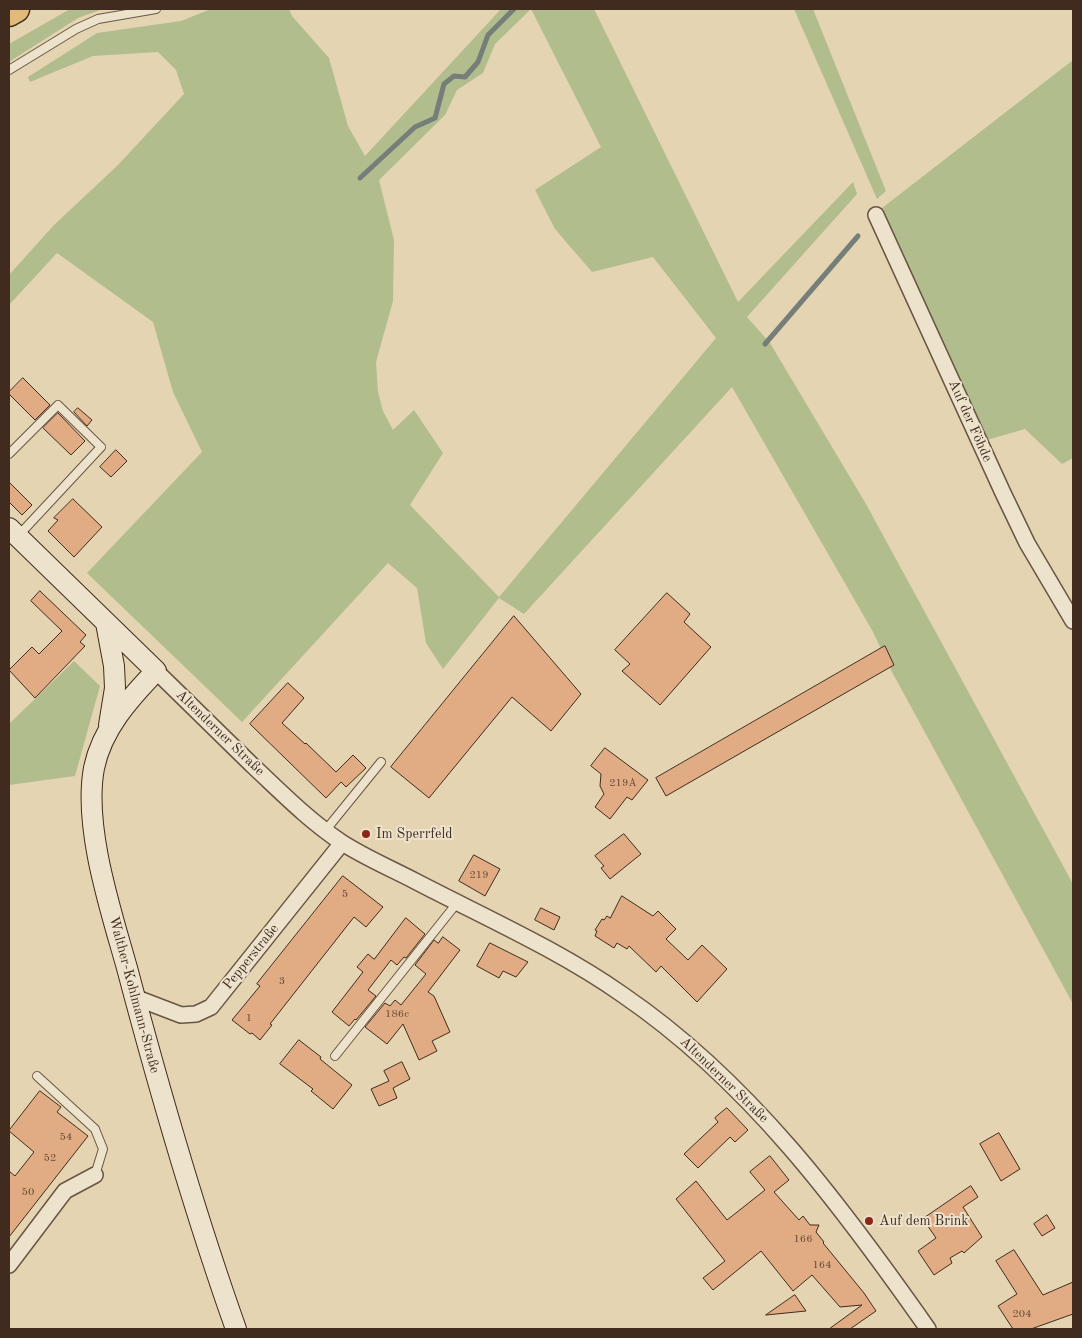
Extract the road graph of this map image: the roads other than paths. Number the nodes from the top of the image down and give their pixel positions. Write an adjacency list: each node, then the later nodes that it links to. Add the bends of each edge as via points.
1 (16, 9): 3 (highway)
2 (156, 9): 4 (lane, via 98,19)
3 (9, 13)
4 (9, 70)
5 (876, 215): 8 (street, Auf der Föhde, via 1007,502)
6 (9, 454): 7 (lane, via 58,405 101,447)
7 (13, 532): 9 (main road, Altenderner Straße)
8 (1073, 621)
9 (106, 623): 10 (main road, Altenderner Straße); 11 (main road, via 114,660 115,688)
10 (156, 671): 11 (main road, Walther-Kohlmann-Straße); 13 (street, Altenderner Straße, via 297,809)
11 (109, 727): 16 (main road, Walther-Kohlmann-Straße, via 94,769 91,810 94,836)
12 (381, 762): 13 (lane)
13 (325, 831): 14 (street, Altenderner Straße)
14 (342, 843): 15 (street, Altenderner Straße); 16 (street, Pepperstraße, via 211,1007 196,1014 181,1015)
15 (457, 903): 17 (lane); 22 (street, Altenderner Straße, via 574,964 623,995 684,1041 781,1136 818,1180)
16 (134, 997): 21 (main road, Walther-Kohlmann-Straße, via 171,1129)
17 (335, 1056)
18 (37, 1076): 19 (lane, via 95,1129 103,1149)
19 (95, 1175): 20 (street, via 65,1191)
20 (9, 1265)
21 (236, 1329)
22 (928, 1329)

